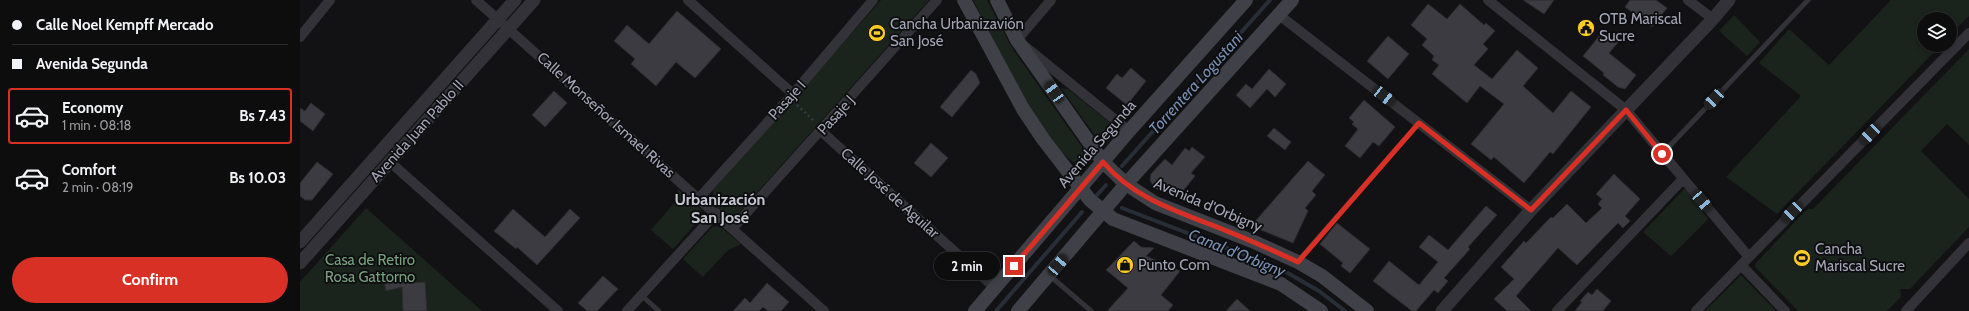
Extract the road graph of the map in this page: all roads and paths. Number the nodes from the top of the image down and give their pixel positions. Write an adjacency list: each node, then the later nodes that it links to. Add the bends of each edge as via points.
1 (330, 0): 22 (street)
2 (476, 0): 18 (street, Calle Monseñor Ismael Rivas)
3 (515, 0): 18 (street, Avenida Juan Pablo II)
4 (534, 0): 20 (street, Avenida Juan Pablo II)
5 (688, 0): 24 (street)
6 (873, 0): 24 (street, Pasaje I)
7 (937, 0): 27 (street, Pasaje J)
8 (964, 0): 34 (main road, via 1023,109)
9 (997, 0): 23 (main road, Avenida d'Orbigny)
10 (1051, 0): 23 (street)
11 (1246, 0): 28 (main road, Avenida Segunda)
12 (1292, 0): 17 (main road)
13 (1488, 0): 25 (street)
14 (1688, 0): 19 (street)
15 (1729, 0): 19 (street)
16 (1808, 0): 29 (lane)
17 (1279, 14): 26 (street); 33 (main road)
18 (498, 19): 20 (street, Calle Monseñor Ismael Rivas); 40 (street, Avenida Juan Pablo II)
19 (1713, 19): 25 (street)
20 (509, 28): 30 (street, Avenida Juan Pablo II); 35 (street, Calle Monseñor Ismael Rivas)
21 (1969, 33): 43 (street)
22 (300, 37)
23 (1018, 40): 28 (street); 31 (main road, Avenida d'Orbigny)
24 (791, 96): 27 (path); 35 (street, Pasaje I)
25 (1626, 110): 29 (street); 36 (street)
26 (1419, 123): 36 (street); 44 (lane)
27 (822, 130): 39 (street, Pasaje J); 48 (street, Calle José de Aguilar)
28 (1129, 131): 31 (main road, Avenida Segunda)
29 (1662, 154): 32 (street)
30 (390, 162): 41 (street, Avenida Juan Pablo II); 50 (street)
31 (1103, 162): 33 (main road, Avenida d'Orbigny); 34 (main road, Avenida Segunda)
32 (1683, 179): 43 (street); 60 (street)
33 (1126, 184): 37 (main road); 44 (main road, Avenida d'Orbigny, via 1155,203)
34 (1080, 189): 37 (main road); 48 (main road, Avenida Segunda)
35 (698, 198): 38 (street, Calle Monseñor Ismael Rivas)
36 (1531, 210): 59 (street)
37 (1103, 212): 47 (main road); 57 (main road, via 1125,224 1281,284)
38 (716, 213): 39 (street, Calle Monseñor Ismael Rivas); 49 (street)
39 (733, 228): 53 (street, Calle Monseñor Ismael Rivas)
40 (303, 234): 41 (street)
41 (318, 242): 45 (street, Avenida Juan Pablo II)
42 (1969, 243): 63 (street)
43 (1748, 256): 46 (street)
44 (1298, 262): 58 (main road, Avenida d'Orbigny, via 1322,276)
45 (300, 263)
46 (1741, 265): 61 (street); 62 (street)
47 (1049, 275): 55 (main road); 56 (lane)
48 (995, 288): 54 (main road, Avenida Segunda)
49 (641, 295): 51 (street); 52 (lane)
50 (558, 311)
51 (627, 311)
52 (659, 311)
53 (824, 311)
54 (975, 311)
55 (1018, 311)
56 (1091, 311)
57 (1321, 311)
58 (1367, 311)
59 (1442, 311)
60 (1557, 311)
61 (1696, 311)
62 (1785, 311)
63 (1906, 311)

